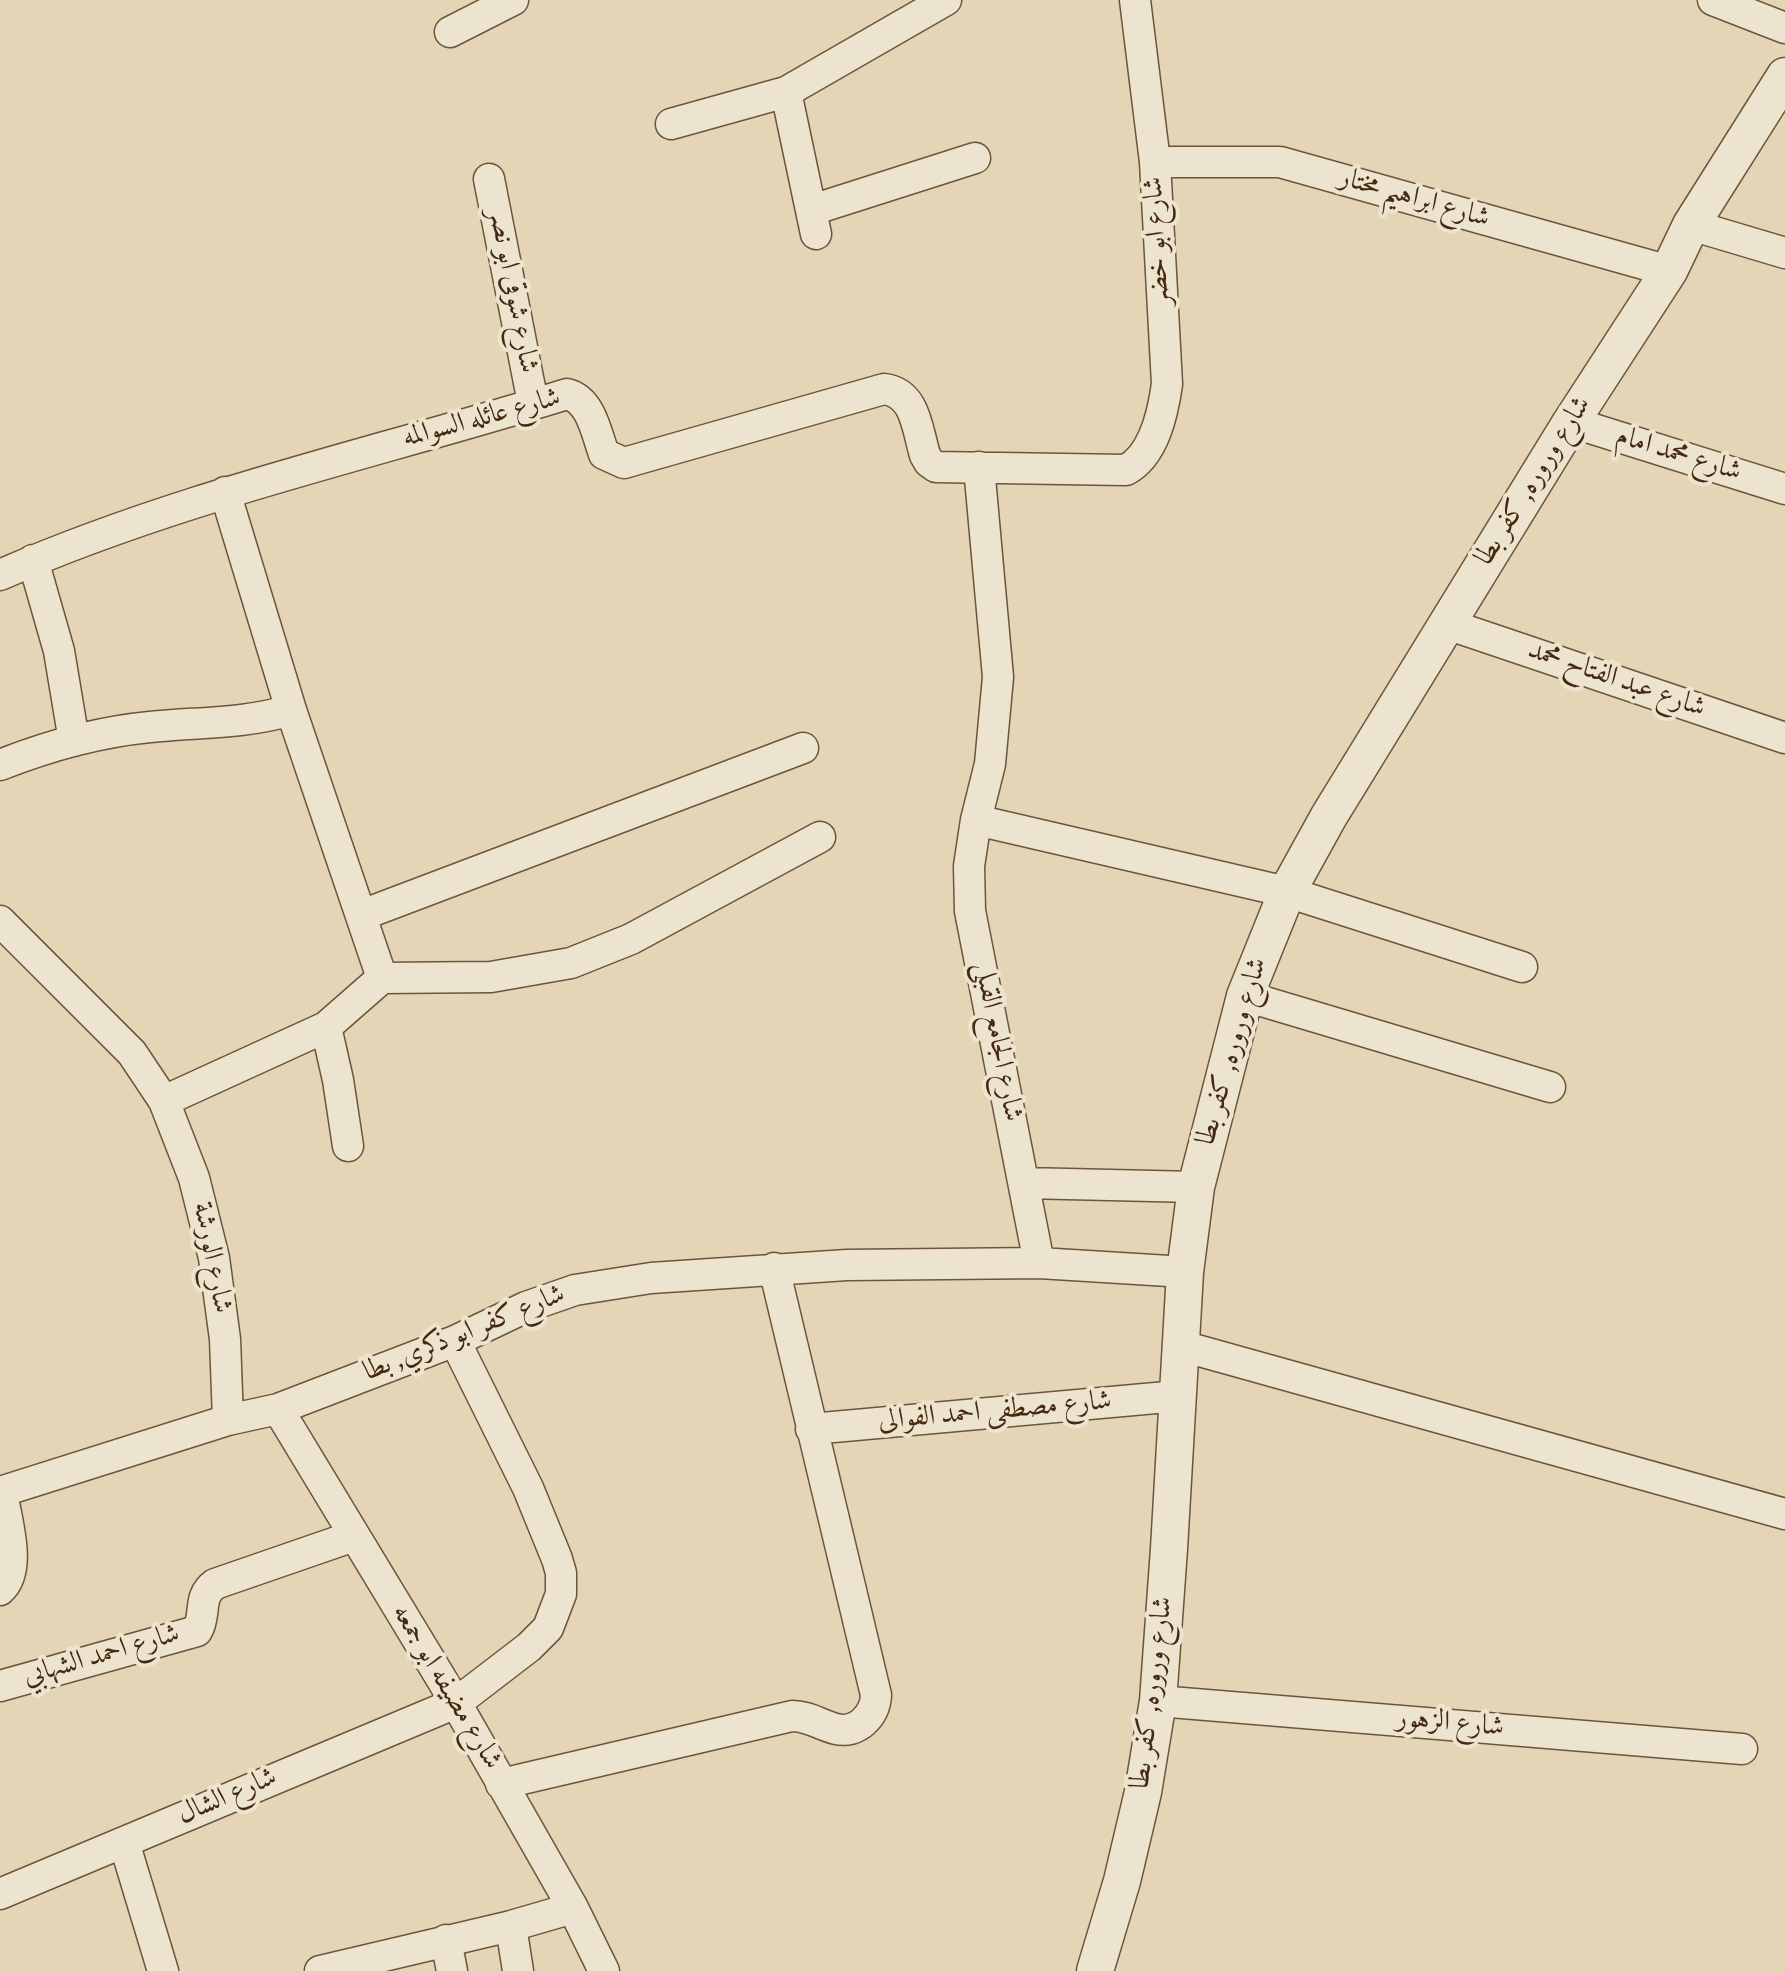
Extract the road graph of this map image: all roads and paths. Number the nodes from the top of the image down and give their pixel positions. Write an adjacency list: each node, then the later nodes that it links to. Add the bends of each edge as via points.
1 (513, 0): 6 (street)
2 (946, 0): 8 (street)
3 (1135, 0): 11 (street, شارع ابو خضر)
4 (1713, 0): 5 (street)
5 (1785, 28)
6 (450, 32)
7 (1785, 76): 13 (street, شارع وروره, كفر بطا)
8 (786, 92): 9 (street); 10 (street, via 814,222)
9 (671, 124)
10 (975, 158)
11 (1155, 162): 15 (street, شارع ابراهيم مختار, via 1280,162); 19 (street, شارع ابو خضر, via 1167,384 1144,455)
12 (489, 179): 16 (street, شارع شوقى ابو نصر)
13 (1691, 225): 14 (street); 15 (street, شارع وروره, كفر بطا)
14 (1785, 253)
15 (1669, 271): 17 (street, شارع وروره, كفر بطا)
16 (533, 403): 18 (street, شارع عائله السوالمه, via 567,394 577,397 585,404 604,454 624,463 894,390 909,402 929,462 936,467); 21 (street, شارع عائله السوالمه)
17 (1571, 422): 20 (street, شارع محمد امام); 24 (street, شارع وروره, كفر بطا)
18 (979, 467): 19 (street, شارع عائله السوالمه); 30 (street, شارع الجامع القبلى, via 998,677 990,764)
19 (1126, 470)
20 (1785, 489)
21 (225, 492): 22 (street, شارع عائله السوالمه); 25 (street)
22 (33, 560): 23 (street, شارع عائله السوالمه); 27 (street, via 59,651)
23 (0, 575)
24 (1447, 624): 26 (street, شارع عبد الفتاح محمد); 32 (street, شارع وروره, كفر بطا)
25 (291, 710): 27 (street, via 245,721 151,727); 33 (street)
26 (1785, 738)
27 (74, 741): 29 (street)
28 (803, 748): 33 (street)
29 (0, 765)
30 (976, 820): 32 (street); 42 (street, شارع الجامع القبلى, via 970,911)
31 (820, 837): 36 (street, via 631,939 571,963 491,977)
32 (1287, 892): 35 (street); 37 (street, شارع وروره, كفر بطا)
33 (362, 915): 36 (street)
34 (0, 921): 40 (street, شارع الورشة, via 132,1053)
35 (1522, 967)
36 (382, 978): 38 (street)
37 (1245, 996): 39 (street); 43 (street, شارع وروره, كفر بطا)
38 (326, 1027): 40 (street); 41 (street)
39 (1550, 1087)
40 (164, 1101): 51 (street, شارع الورشة, via 194,1178 214,1258)
41 (348, 1146)
42 (1024, 1183): 43 (street); 44 (street, شارع الجامع القبلى)
43 (1196, 1187): 46 (street, شارع وروره, كفر بطا)
44 (1039, 1263): 45 (street, شارع كفر ابو ذكري, بطا); 46 (street, شارع كفر ابو ذكري, بطا)
45 (774, 1268): 47 (street, شارع كفر ابو ذكري, بطا, via 575,1290); 52 (street)
46 (1185, 1272): 48 (street, شارع وروره, كفر بطا)
47 (455, 1341): 50 (street, شارع كفر ابو ذكري, بطا); 59 (street, شارع الشال, via 528,1488 561,1573 561,1594 548,1628)
48 (1182, 1346): 49 (street, شارع وروره, كفر بطا); 54 (street)
49 (1178, 1396): 52 (street, شارع مصطفى احمد الفوالى); 58 (street, شارع وروره, كفر بطا)
50 (278, 1409): 51 (street, شارع كفر ابو ذكري, بطا); 55 (street, شارع مضيفه ابو جمعه)
51 (228, 1420): 53 (street, شارع كفر ابو ذكري, بطا)
52 (811, 1429): 61 (street, via 876,1695 869,1717 840,1730 792,1716)
53 (1, 1492): 56 (street, via 13,1560 9,1580)
54 (1785, 1514)
55 (354, 1536): 57 (street, شارع احمد الشهابي, via 215,1584 204,1595 197,1631); 59 (street, شارع مضيفه ابو جمعه)
56 (0, 1590)
57 (0, 1686)
58 (1158, 1701): 60 (street, شارع الزهور); 72 (street, شارع وروره, كفر بطا, via 1143,1792)
59 (456, 1703): 61 (street, شارع مضيفه ابو جمعه); 62 (street, شارع الشال)
60 (1742, 1749)
61 (501, 1784): 64 (street, شارع مضيفه ابو جمعه)
62 (124, 1842): 63 (street, شارع الشال); 67 (street)
63 (0, 1894)
64 (573, 1908): 65 (street); 71 (street, شارع مضيفه ابو جمعه)
65 (511, 1926): 66 (street); 70 (street)
66 (446, 1940): 68 (street); 69 (street)
67 (163, 1971)
68 (320, 1971)
69 (452, 1971)
70 (518, 1971)
71 (604, 1971)
72 (1095, 1971)

